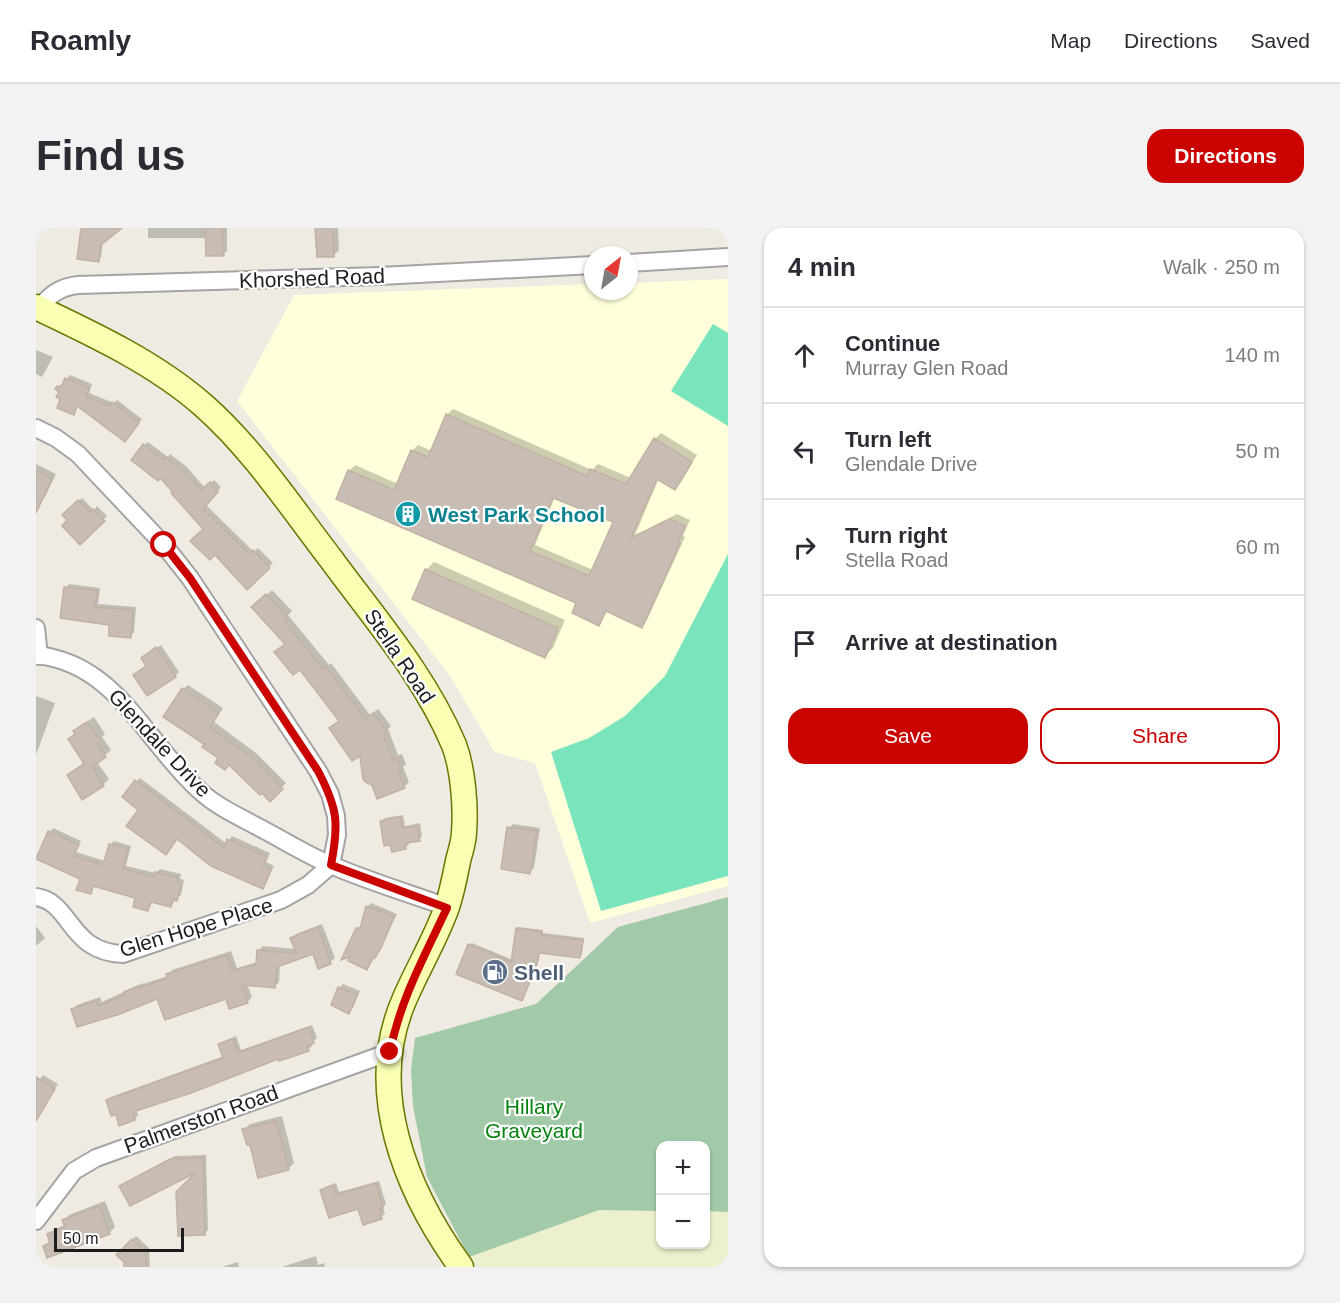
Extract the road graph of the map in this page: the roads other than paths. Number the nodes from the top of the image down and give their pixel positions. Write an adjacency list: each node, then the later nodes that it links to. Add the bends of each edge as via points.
1 (728, 257): 2 (street)
2 (638, 262)
3 (584, 265): 4 (street, Khorshed Road, via 78,285 56,291)
4 (38, 308): 10 (main road, Stella Road, via 146,364 202,404 226,427 419,676 455,748 463,789 464,834)
5 (36, 428): 8 (street, via 56,438 84,461 190,578 330,794 337,835)
6 (36, 628): 7 (street)
7 (37, 655): 8 (street, Glendale Drive, via 75,664 94,675 116,694 201,792)
8 (331, 865): 9 (street, Glen Hope Place, via 308,885 281,900 123,954 110,953 86,942 52,903); 10 (street, Glendale Drive)
9 (36, 897)
10 (447, 908): 11 (main road, Stella Road, via 403,1002)
11 (390, 1052): 12 (street, Palmerston Road, via 96,1158 74,1171); 13 (main road, Stella Road, via 387,1080 391,1118 407,1171 431,1220)
12 (36, 1221)
13 (461, 1267)

